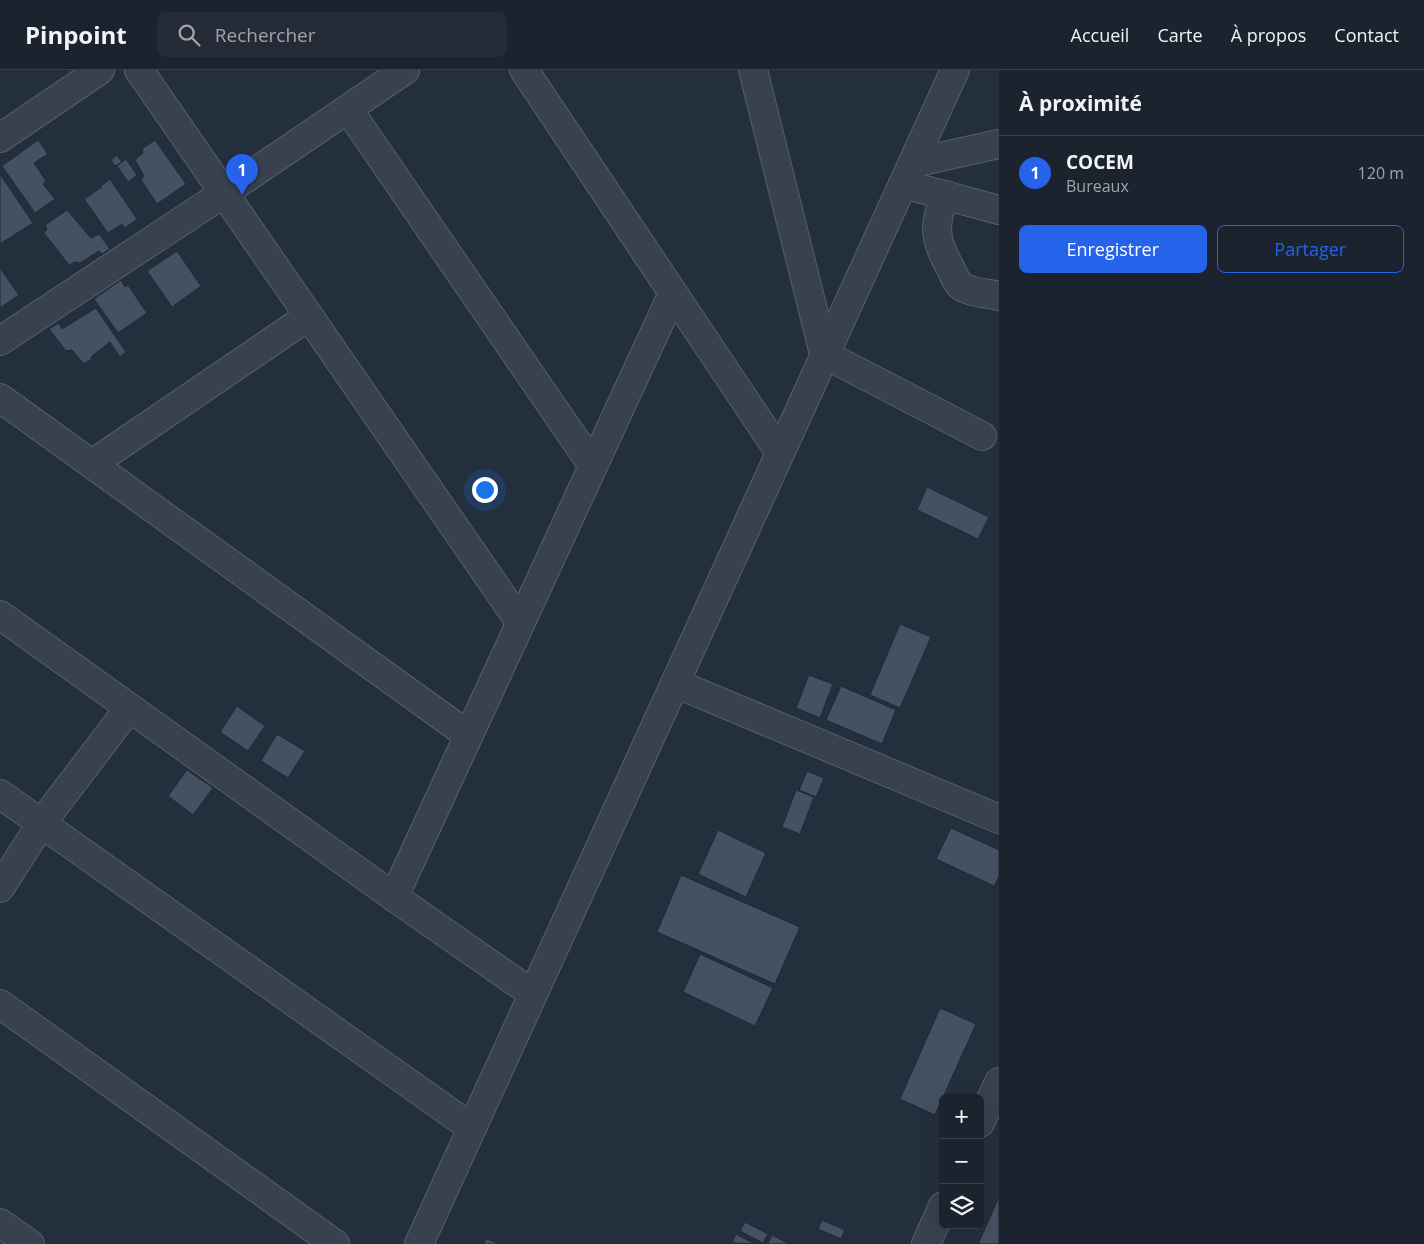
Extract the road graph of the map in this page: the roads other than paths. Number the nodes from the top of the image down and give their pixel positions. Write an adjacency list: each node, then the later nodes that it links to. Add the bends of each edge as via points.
1 (100, 70): 8 (street)
2 (139, 70): 11 (street)
3 (405, 70): 7 (street)
4 (524, 70): 14 (street)
5 (753, 70): 18 (street)
6 (956, 70): 10 (street)
7 (348, 109): 11 (street); 23 (street)
8 (0, 138)
9 (999, 144): 10 (street)
10 (908, 174): 12 (street); 18 (street)
11 (224, 193): 16 (street); 17 (street)
12 (946, 196): 13 (street); 15 (street, via 936,224 941,252 960,285)
13 (999, 210)
14 (673, 293): 21 (street); 23 (street)
15 (999, 296)
16 (309, 316): 22 (street); 25 (street)
17 (0, 341)
18 (824, 354): 20 (street); 21 (street)
19 (0, 398): 22 (street)
20 (982, 436)
21 (780, 453): 26 (street)
22 (92, 464): 28 (street)
23 (593, 466): 25 (street)
24 (0, 615): 27 (street)
25 (520, 622): 28 (street)
26 (675, 683): 30 (street); 34 (street)
27 (129, 708): 31 (street); 33 (street)
28 (468, 735): 33 (street)
29 (0, 794): 31 (street)
30 (999, 819)
31 (41, 824): 32 (street); 38 (street)
32 (0, 888)
33 (394, 897): 34 (street)
34 (533, 994): 38 (street)
35 (0, 1004): 42 (street)
36 (999, 1082): 37 (street)
37 (984, 1114)
38 (472, 1128): 43 (street)
39 (939, 1215): 44 (street)
40 (0, 1223): 41 (street)
41 (30, 1244)
42 (335, 1244)
43 (419, 1244)
44 (926, 1244)

